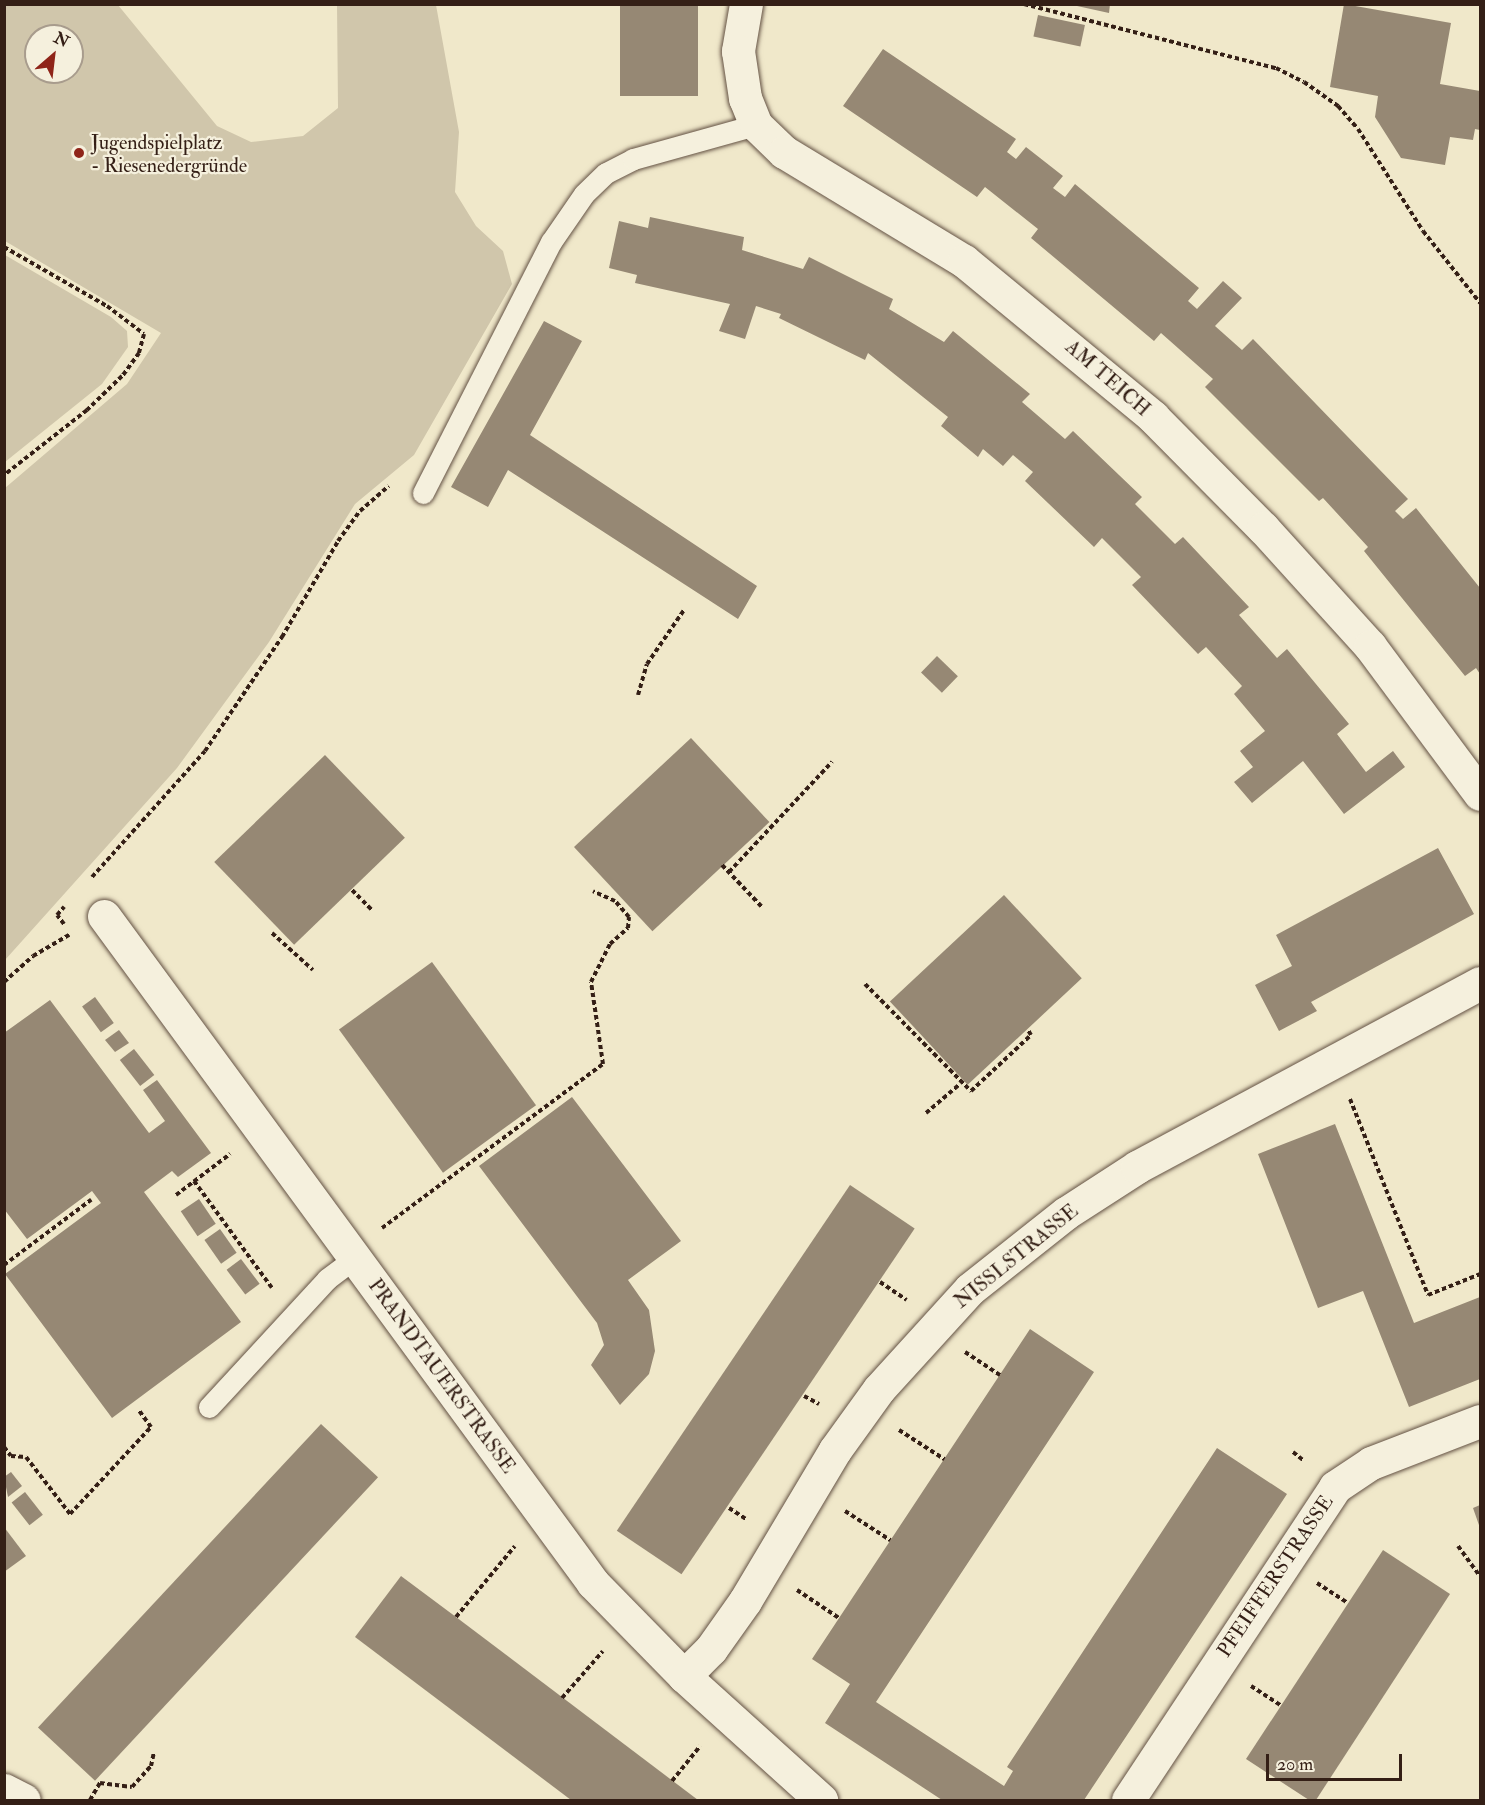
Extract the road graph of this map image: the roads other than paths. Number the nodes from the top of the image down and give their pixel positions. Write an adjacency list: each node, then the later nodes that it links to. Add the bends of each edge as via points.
1 (746, 4): 2 (street, AM TEICH, via 738,51 745,98)
2 (756, 125): 3 (lane, via 633,159 606,173 584,194 551,242); 4 (street, AM TEICH, via 784,152 964,261 1153,417 1263,528 1370,646)
3 (423, 493)
4 (1480, 794)
5 (104, 916): 7 (street, PRANDTAUERSTRASSE)
6 (1480, 983): 10 (street, NISSLSTRASSE, via 1137,1167 1066,1213 970,1289 879,1389 834,1450 745,1601)
7 (355, 1258): 8 (lane, via 327,1279); 10 (street, PRANDTAUERSTRASSE, via 593,1583)
8 (209, 1407)
9 (1480, 1421): 14 (street, PFEIFFERSTRASSE, via 1371,1462 1335,1487)
10 (684, 1676): 13 (street, PRANDTAUERSTRASSE)
11 (4, 1790): 12 (street)
12 (24, 1800)
13 (821, 1800)
14 (1128, 1800)

